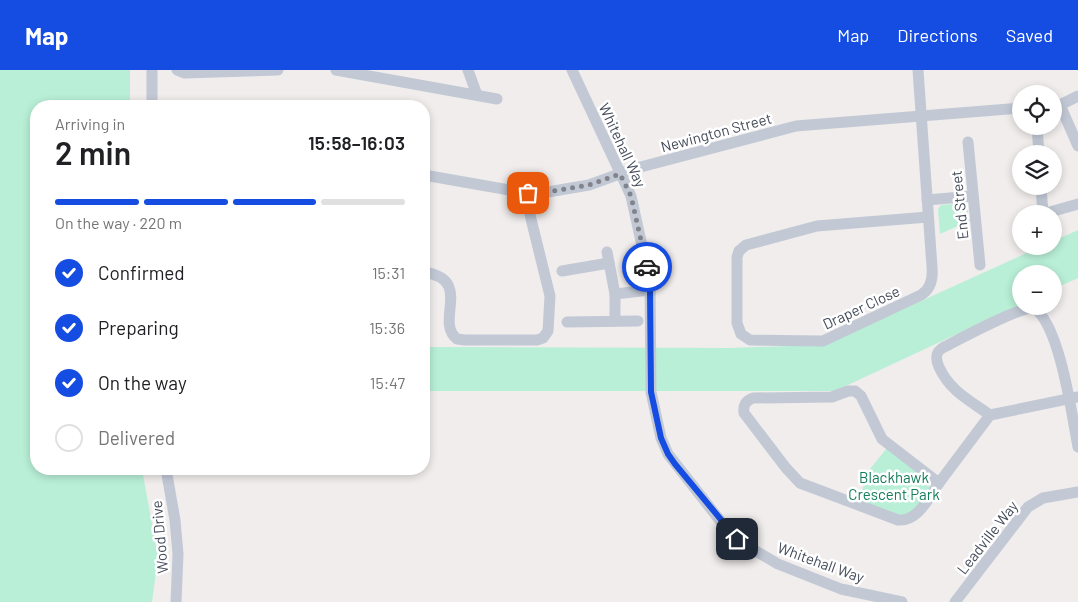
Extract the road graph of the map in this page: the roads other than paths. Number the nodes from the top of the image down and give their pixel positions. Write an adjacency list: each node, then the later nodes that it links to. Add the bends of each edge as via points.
1 (152, 70): 11 (street)
2 (177, 70): 3 (street, via 184,73)
3 (278, 70)
4 (336, 70): 8 (street)
5 (468, 70): 8 (street)
6 (572, 70): 18 (street, Whitehall Way)
7 (918, 70): 15 (street, Draper Close)
8 (477, 96): 10 (street)
9 (1078, 96): 12 (street)
10 (497, 99)
11 (152, 100)
12 (1062, 103)
13 (1012, 109): 15 (street, Newington Street)
14 (1062, 115): 17 (street)
15 (921, 116): 18 (street, Newington Street, via 796,126); 22 (street, Draper Close)
16 (968, 142): 21 (street, End Street)
17 (1078, 146)
18 (620, 174): 20 (street, Newington Street, via 589,185); 29 (street, Whitehall Way, via 631,196)
19 (430, 176): 20 (street, Newington Street)
20 (528, 193): 28 (street, via 550,296 548,331 543,338 457,339 451,331 448,284 442,276)
21 (973, 196): 22 (street); 26 (street, End Street)
22 (927, 200): 25 (street, Draper Close)
23 (1078, 204): 24 (street)
24 (1062, 209)
25 (928, 217): 25 (street, Draper Close, via 817,226 746,245 739,252 737,261 739,331 745,338 756,341 823,341 921,295 929,289 932,274)
26 (980, 264)
27 (562, 271): 30 (street, via 608,258)
28 (430, 273)
29 (650, 290): 30 (street); 41 (street, Whitehall Way, via 651,392 661,438 675,464 729,532 778,564 841,589)
30 (615, 294): 31 (street)
31 (615, 321): 32 (street); 33 (street)
32 (638, 321)
33 (567, 322)
34 (1073, 398): 35 (street); 35 (street, via 1043,317 1031,307 937,352 938,365 946,381); 36 (street)
35 (990, 415): 38 (street)
36 (1078, 447)
37 (167, 475): 40 (street, Wood Drive, via 178,554)
38 (940, 482): 38 (street, via 916,514 903,521 804,485 796,480 746,416 744,405 754,398 832,397 854,391 864,401 882,439)
39 (1078, 492): 42 (street, Leadville Way, via 1043,498 1028,507)
40 (176, 602)
41 (902, 602)
42 (956, 602)

